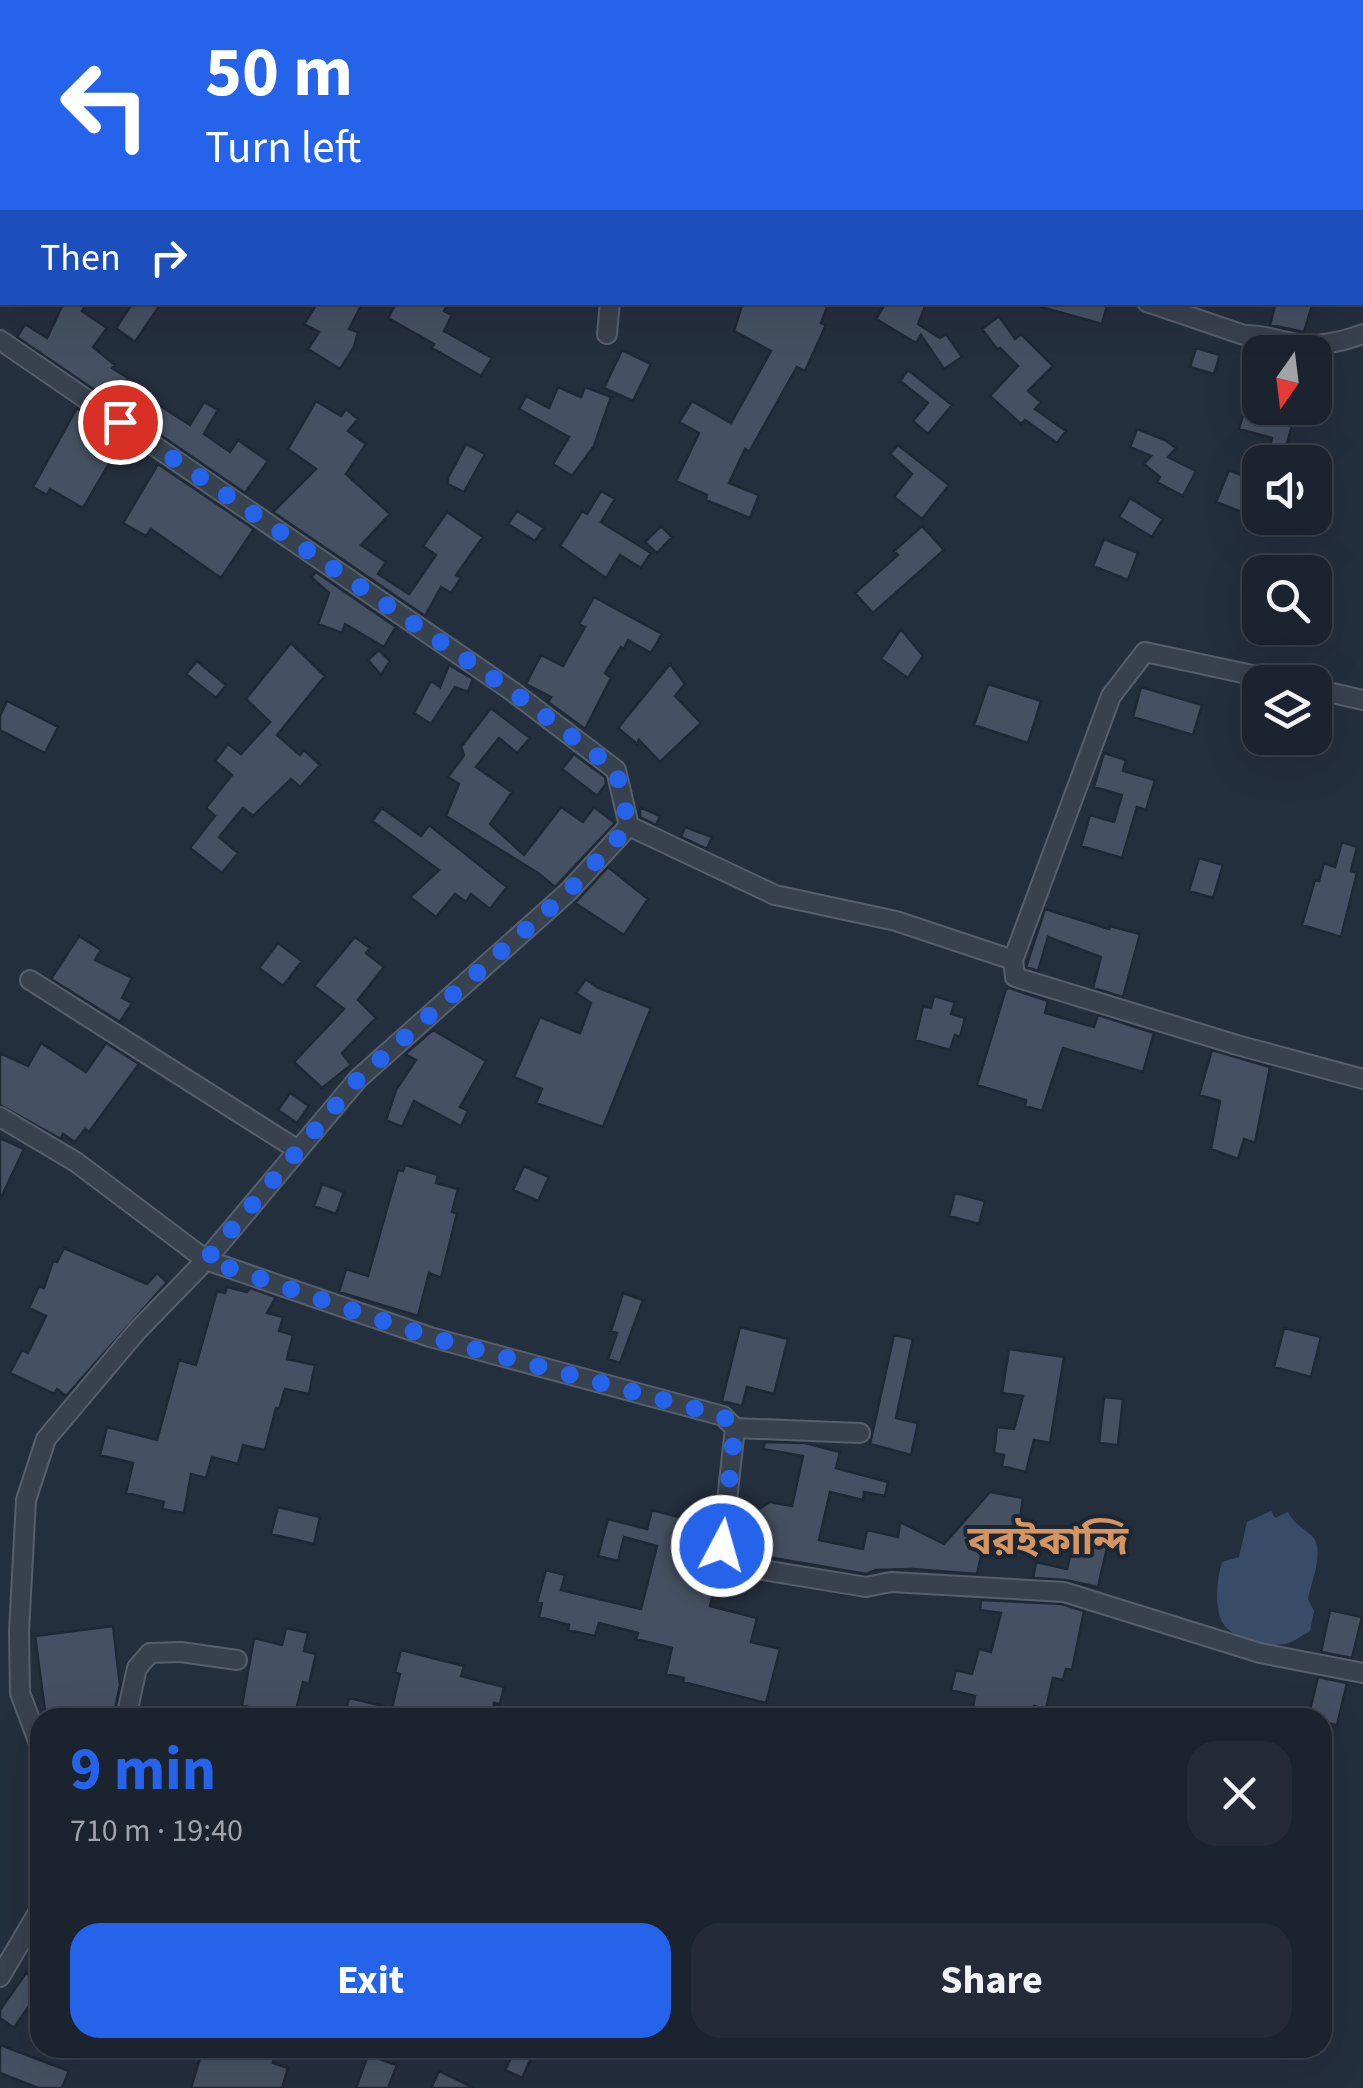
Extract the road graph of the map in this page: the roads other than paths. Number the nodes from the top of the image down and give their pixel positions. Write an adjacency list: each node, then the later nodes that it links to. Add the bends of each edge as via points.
1 (610, 305): 3 (street)
2 (1156, 305): 4 (street, via 1298,345)
3 (607, 334)
4 (1363, 334)
5 (0, 340): 9 (street, via 512,691 616,770)
6 (1242, 673): 10 (street, via 1146,652 1111,696)
7 (1332, 693): 8 (street)
8 (1363, 700)
9 (629, 826): 10 (street, via 775,895 896,922); 14 (street, via 568,892 358,1079)
10 (1013, 960): 12 (street, via 1015,977)
11 (30, 980): 14 (street)
12 (1363, 1079)
13 (0, 1117): 15 (street, via 76,1162)
14 (298, 1150): 15 (street)
15 (206, 1260): 16 (street, via 430,1337 723,1416); 21 (street, via 46,1439 26,1500 18,1632 20,1693)
16 (735, 1428): 17 (street); 19 (street, via 722,1546 726,1560 739,1566 866,1587 891,1582 1064,1592 1260,1653)
17 (860, 1432)
18 (237, 1660): 20 (street, via 150,1653 137,1668)
19 (1363, 1673)
20 (128, 1708)
21 (30, 1717)
22 (30, 1926): 23 (street)
23 (0, 1977)

